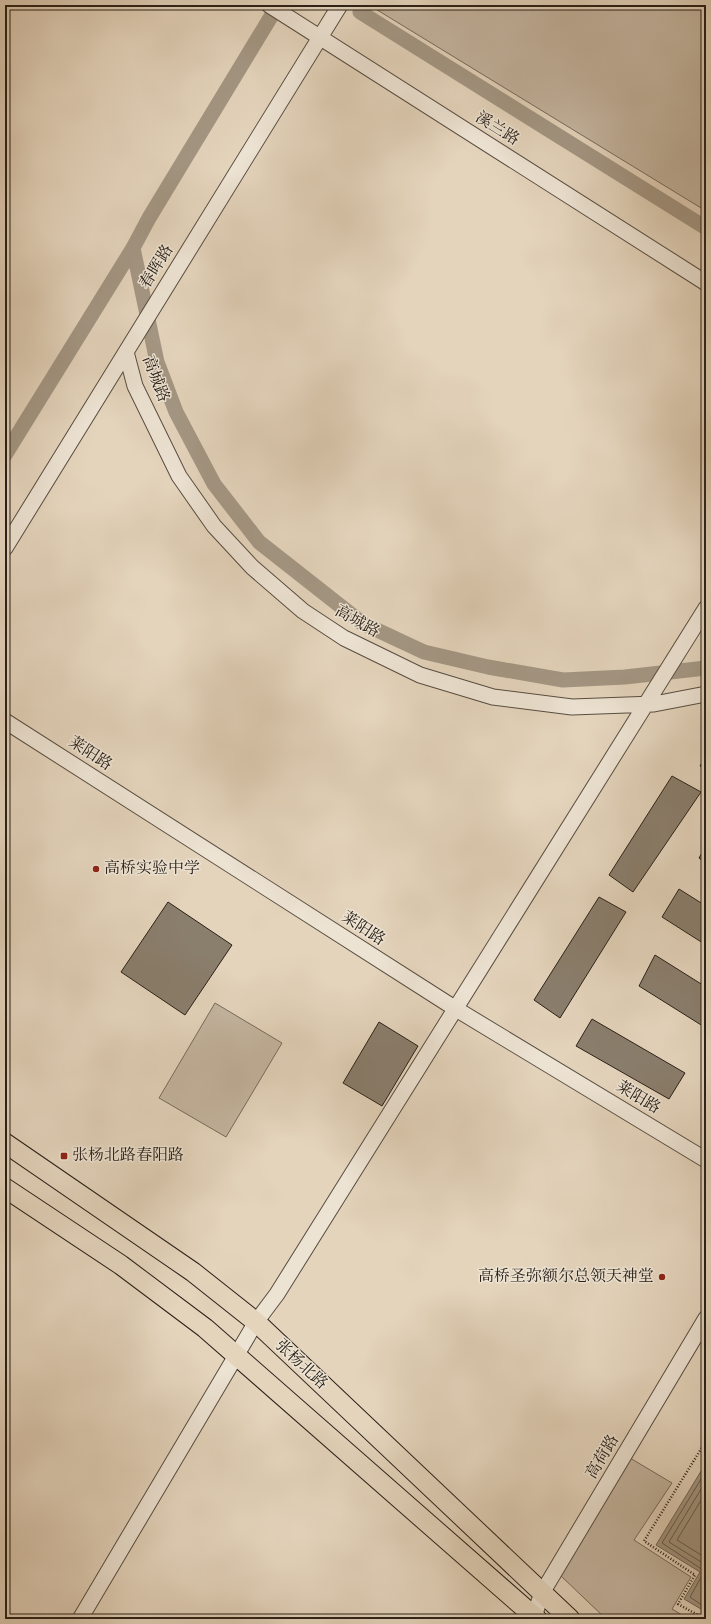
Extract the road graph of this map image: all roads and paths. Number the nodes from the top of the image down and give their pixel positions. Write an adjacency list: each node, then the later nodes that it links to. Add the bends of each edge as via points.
1 (269, 5): 3 (street, 溪兰路)
2 (340, 5): 3 (street, 春晖路)
3 (319, 37): 4 (street, 溪兰路); 5 (street, 春晖路)
4 (706, 283)
5 (126, 352): 6 (street, 春晖路); 9 (street, 高城路, via 135,386 179,476 214,526 252,567 303,611 344,638 420,675 493,697 572,707)
6 (5, 548)
7 (706, 608): 9 (street)
8 (706, 694): 9 (street, 高城路)
9 (646, 705): 11 (street)
10 (5, 721): 11 (street, 莱阳路)
11 (456, 1010): 13 (street, 莱阳路); 16 (street, via 277,1294)
12 (5, 1144): 16 (main road, 张杨北路, via 193,1272)
13 (706, 1160)
14 (5, 1188): 17 (main road, via 121,1265 205,1328)
15 (706, 1318): 19 (street, 高荷路)
16 (256, 1322): 17 (street); 19 (main road, 张杨北路)
17 (237, 1356): 20 (main road); 21 (street)
18 (706, 1441): 23 (path, via 644,1541 695,1575 678,1604)
19 (542, 1593): 20 (street, 高荷路); 22 (main road, 张杨北路)
20 (535, 1617)
21 (80, 1619)
22 (570, 1619)
23 (705, 1619)

